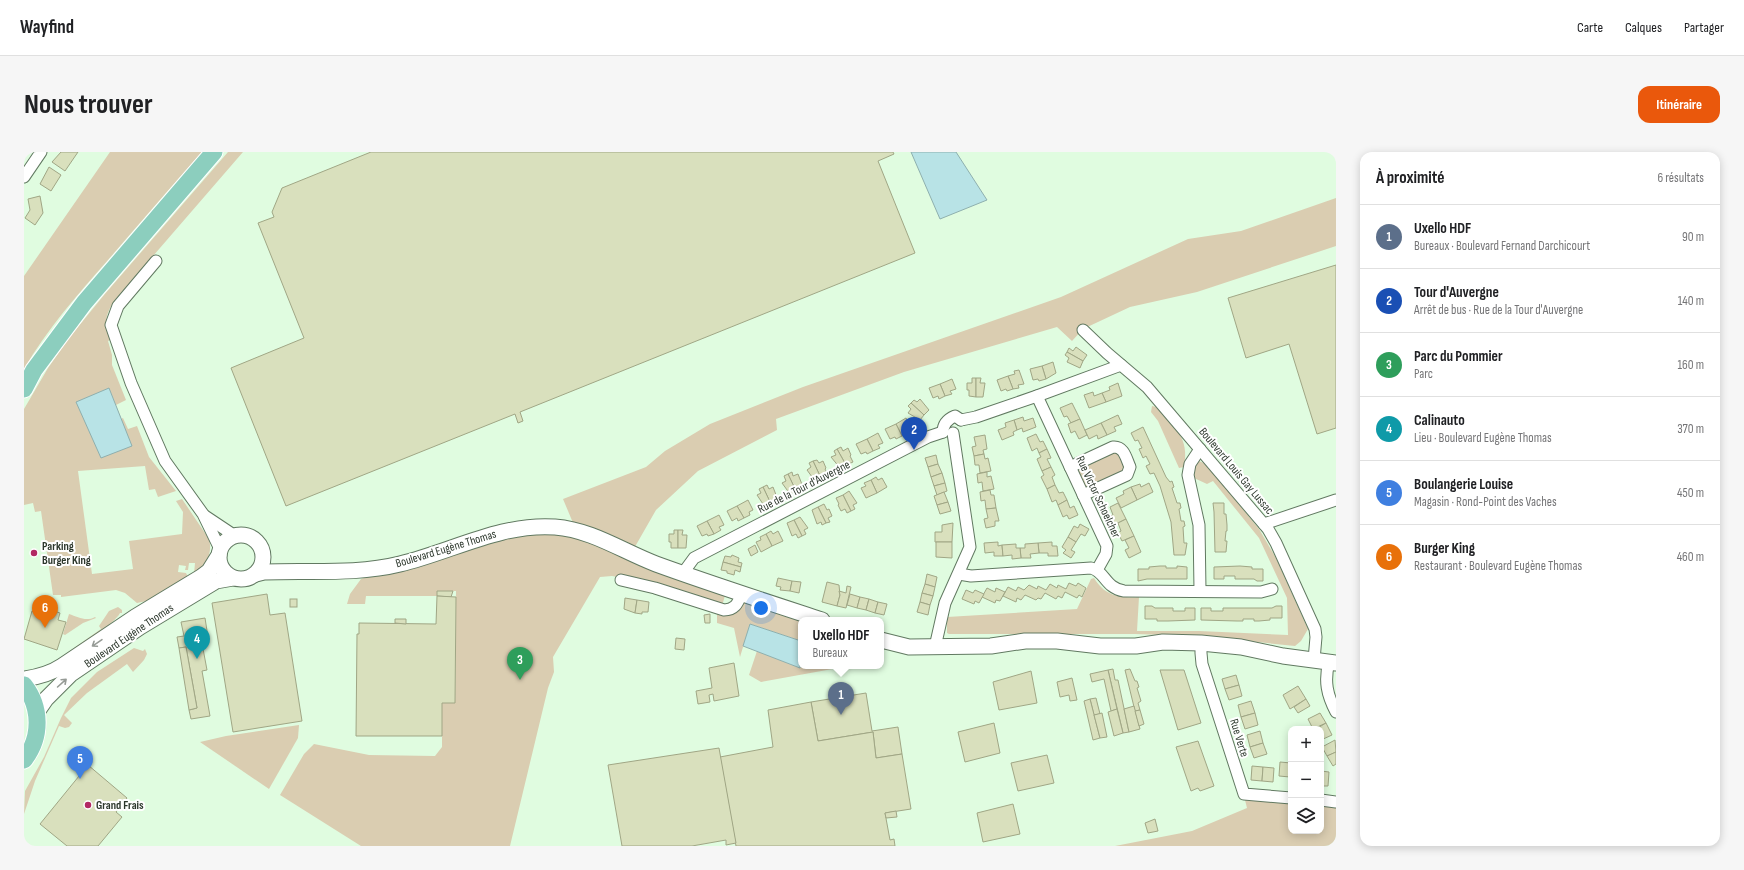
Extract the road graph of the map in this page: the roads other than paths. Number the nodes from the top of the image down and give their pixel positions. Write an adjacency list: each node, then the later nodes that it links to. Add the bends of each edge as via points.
1 (41, 152): 3 (street)
2 (214, 152): 7 (main road, via 84,303 34,370)
3 (24, 177)
4 (156, 261): 14 (street, via 118,306 111,325 131,383 165,461)
5 (1083, 330): 6 (street, Boulevard Louis Gay Lussac)
6 (1121, 364): 8 (street); 10 (street, Boulevard Louis Gay Lussac, via 1147,387)
7 (24, 389)
8 (1037, 396): 9 (street, via 960,420 958,428); 11 (street, Rue Victor Schoelcher)
9 (948, 433): 21 (street, Rue de la Tour d'Auvergne, via 928,437 698,555); 23 (street, via 970,542 969,553)
10 (1200, 449): 15 (street, Boulevard Louis Gay Lussac); 27 (street, via 1190,464 1188,475 1199,525)
11 (1070, 467): 12 (street, Rue Victor Schoelcher); 12 (street, via 1113,447 1123,451 1130,467 1127,474)
12 (1083, 496): 19 (street, Rue Victor Schoelcher, via 1108,548)
13 (1336, 500): 15 (street)
14 (203, 514): 16 (street); 17 (street)
15 (1264, 524): 33 (street, Boulevard Louis Gay Lussac, via 1276,543 1315,629)
16 (235, 536): 17 (main road, via 228,539); 18 (main road, via 246,535 252,538)
17 (219, 552): 24 (main road, via 221,567); 35 (main road, Boulevard Eugène Thomas, one-way to 35, via 209,571 201,578 135,617 52,672)
18 (263, 553): 20 (main road); 22 (main road, via 261,568)
19 (1097, 570): 23 (street, via 1085,568 971,576); 27 (street, via 1108,584 1119,590)
20 (293, 571): 21 (main road, Boulevard Eugène Thomas, via 370,569 400,564 490,535 531,527 555,527 576,530); 22 (main road, Boulevard Eugène Thomas)
21 (683, 573): 28 (main road)
22 (256, 574): 24 (main road, via 245,579)
23 (959, 574): 31 (street, via 945,603)
24 (233, 578): 37 (main road, Boulevard Eugène Thomas, one-way to 24, via 46,699 72,674 134,631 216,581)
25 (621, 580): 28 (street, via 724,610 734,608)
26 (1272, 589): 27 (street, via 1261,592)
27 (1200, 590)
28 (742, 593): 29 (main road)
29 (813, 617)
30 (884, 641): 31 (main road, via 909,647)
31 (935, 647): 32 (main road, via 991,646 1026,651 1057,651 1091,646 1136,646 1163,652)
32 (1201, 648): 33 (main road, via 1239,657 1283,656); 40 (street, Rue Verte, via 1244,794)
33 (1314, 660): 34 (main road)
34 (1333, 663): 38 (street, via 1328,668 1327,693)
35 (24, 679)
36 (24, 685): 37 (main road)
37 (37, 712): 39 (main road, via 36,736)
38 (1336, 712)
39 (24, 760)
40 (1288, 798)
41 (1324, 800): 42 (street)
42 (1336, 802)

